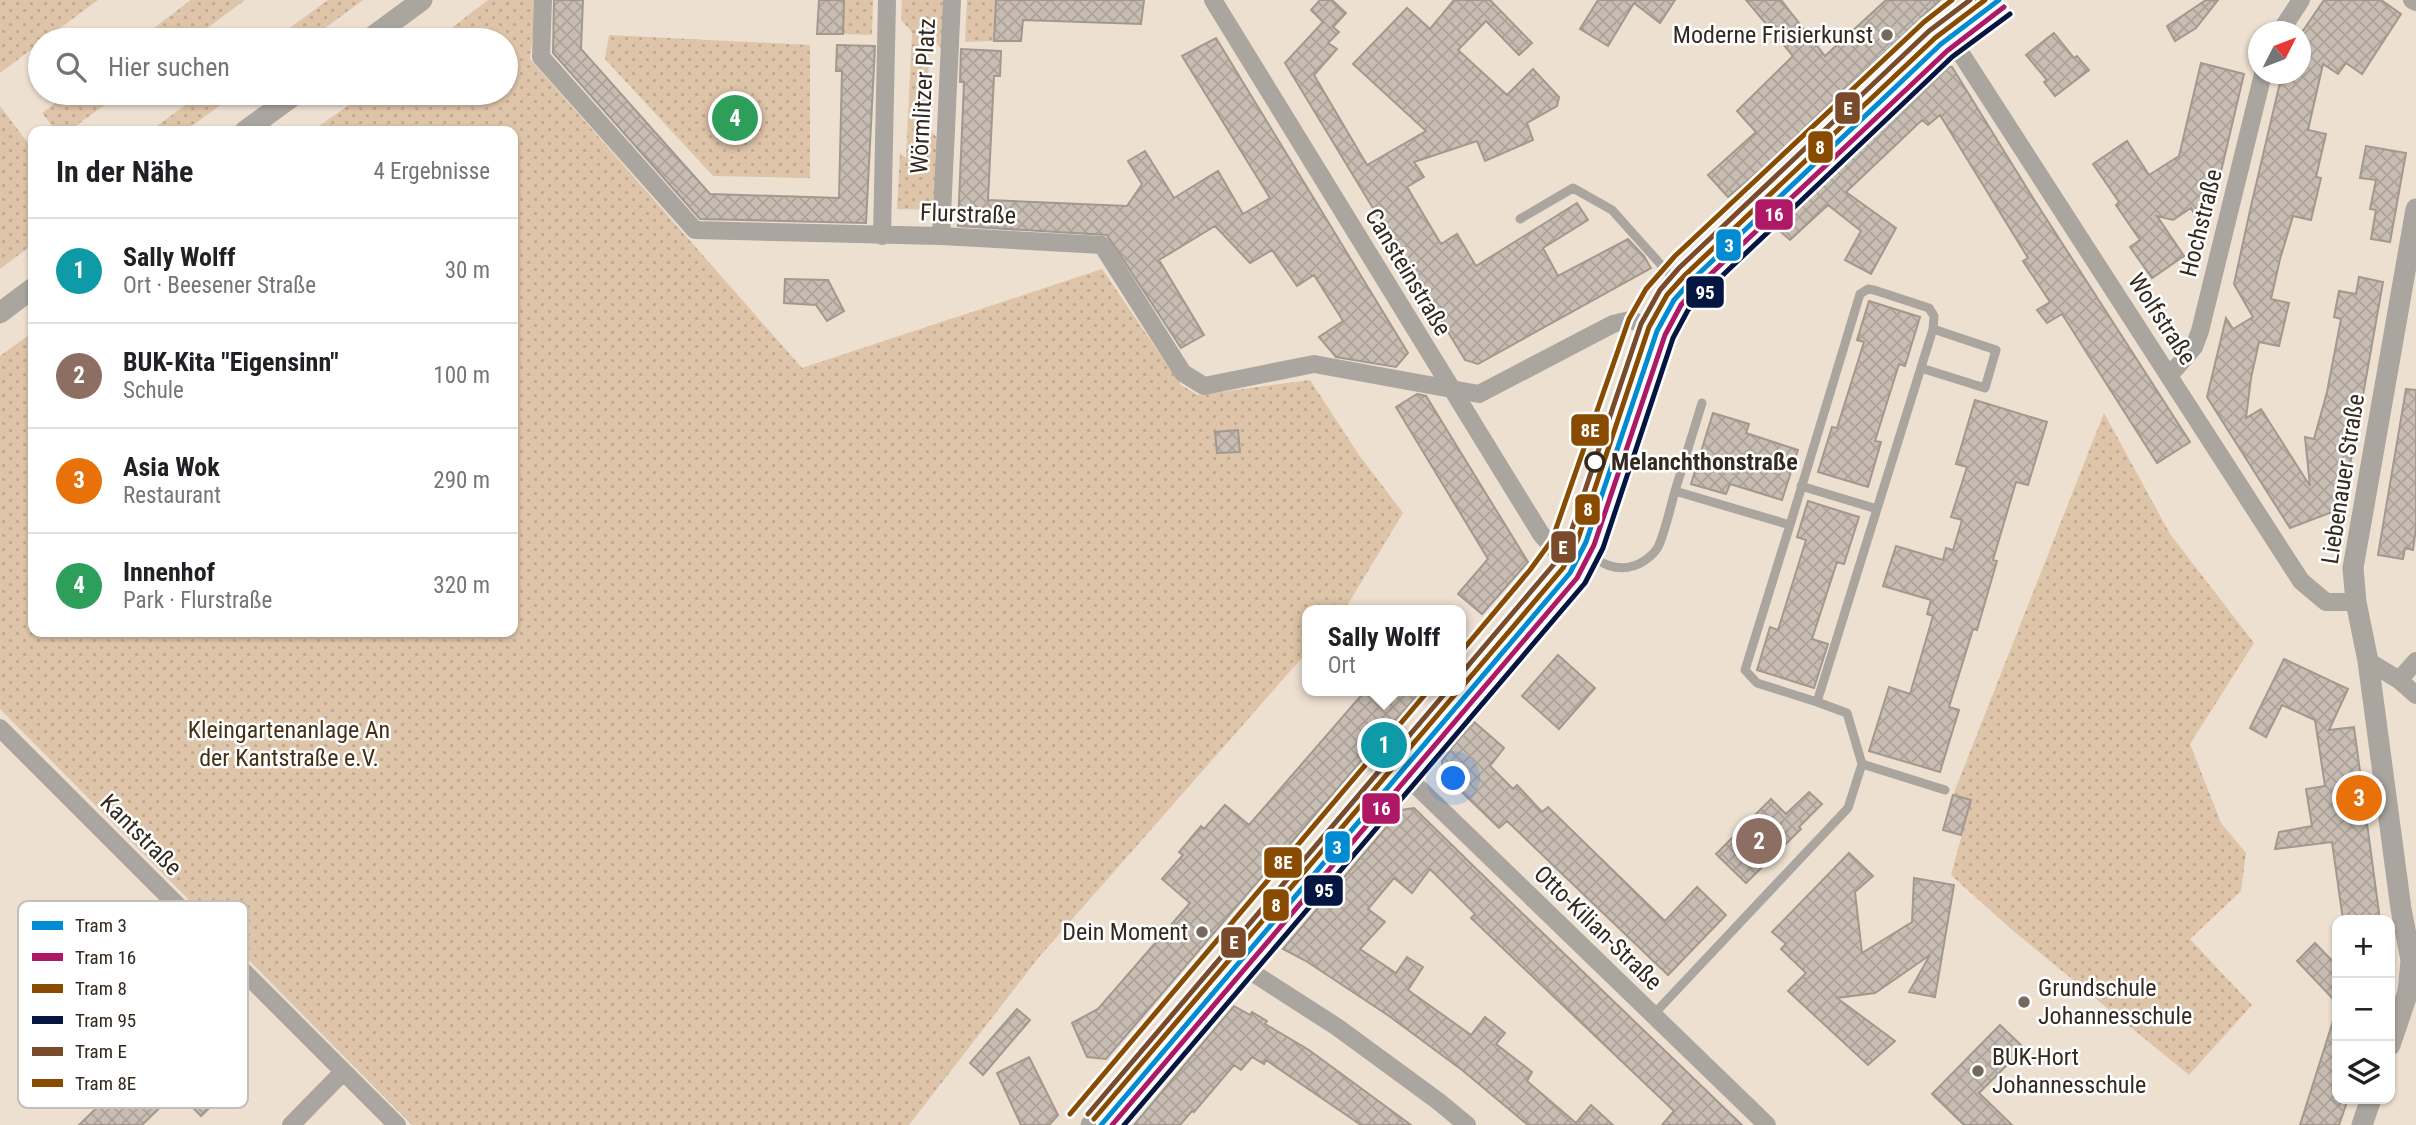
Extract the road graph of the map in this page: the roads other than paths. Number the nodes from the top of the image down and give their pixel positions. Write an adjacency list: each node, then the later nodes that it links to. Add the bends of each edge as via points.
1 (422, 0): 9 (street)
2 (543, 0): 16 (street, Flurstraße, via 541,57 695,230)
3 (887, 0): 16 (street, Wörmlitzer Platz)
4 (952, 0): 17 (street, Wörmlitzer Platz)
5 (1213, 0): 25 (street, Cansteinstraße)
6 (2301, 0): 8 (street)
7 (1986, 1): 10 (street)
8 (2287, 21)
9 (384, 28)
10 (1947, 32): 18 (street); 24 (street, Wolfstraße)
11 (2261, 84): 24 (street, Hochstraße, via 2200,331 2194,347)
12 (281, 105): 13 (street)
13 (252, 126)
14 (2416, 209): 32 (street, Liebenauer Straße, via 2353,568)
15 (1520, 219): 18 (lane, via 1573,188 1612,210)
16 (882, 236): 17 (street, Flurstraße)
17 (941, 236): 25 (street, Flurstraße, via 1102,245 1183,373 1204,386 1314,364)
18 (1680, 286): 21 (street)
19 (28, 292): 20 (street)
20 (0, 313)
21 (1652, 327): 25 (street, via 1630,320 1613,324 1479,394); 31 (street)
22 (1933, 329): 23 (lane); 23 (lane, via 1996,350 1985,388); 27 (lane, via 1929,308 1874,290 1860,294)
23 (1921, 368): 29 (lane)
24 (2169, 376): 32 (street, Wolfstraße, via 2301,581 2326,602)
25 (1450, 387): 31 (street, Cansteinstraße, via 1546,541)
26 (1702, 403): 28 (lane)
27 (1801, 486): 29 (lane); 30 (lane)
28 (1675, 491): 30 (lane); 31 (lane, via 1659,545 1638,565 1603,565)
29 (1877, 509): 39 (lane)
30 (1790, 525): 39 (lane, via 1745,670 1757,683)
31 (1575, 554): 36 (street)
32 (2356, 603): 33 (street, Liebenauer Straße)
33 (2368, 661): 35 (street); 47 (street, Liebenauer Straße)
34 (2416, 661): 35 (street)
35 (2399, 680): 37 (street)
36 (1466, 685)
37 (2416, 695)
38 (1457, 696): 42 (street)
39 (1817, 702): 41 (lane, via 1847,713)
40 (0, 728): 44 (street, Kantstraße)
41 (1862, 764): 43 (lane); 48 (lane, via 1848,808)
42 (1396, 766): 45 (street); 48 (street, Otto-Kilian-Straße)
43 (1945, 790)
44 (172, 901)
45 (1233, 960): 54 (street); 55 (street, via 1337,1027)
46 (248, 977): 50 (street, Kantstraße)
47 (2413, 981): 49 (street, Liebenauer Straße)
48 (1653, 1015): 56 (street, Otto-Kilian-Straße)
49 (2391, 1041)
50 (343, 1072): 52 (street); 53 (street, Kantstraße)
51 (2369, 1104): 57 (street)
52 (291, 1125)
53 (397, 1125)
54 (1091, 1125)
55 (1467, 1125)
56 (1767, 1125)
57 (2362, 1125)

